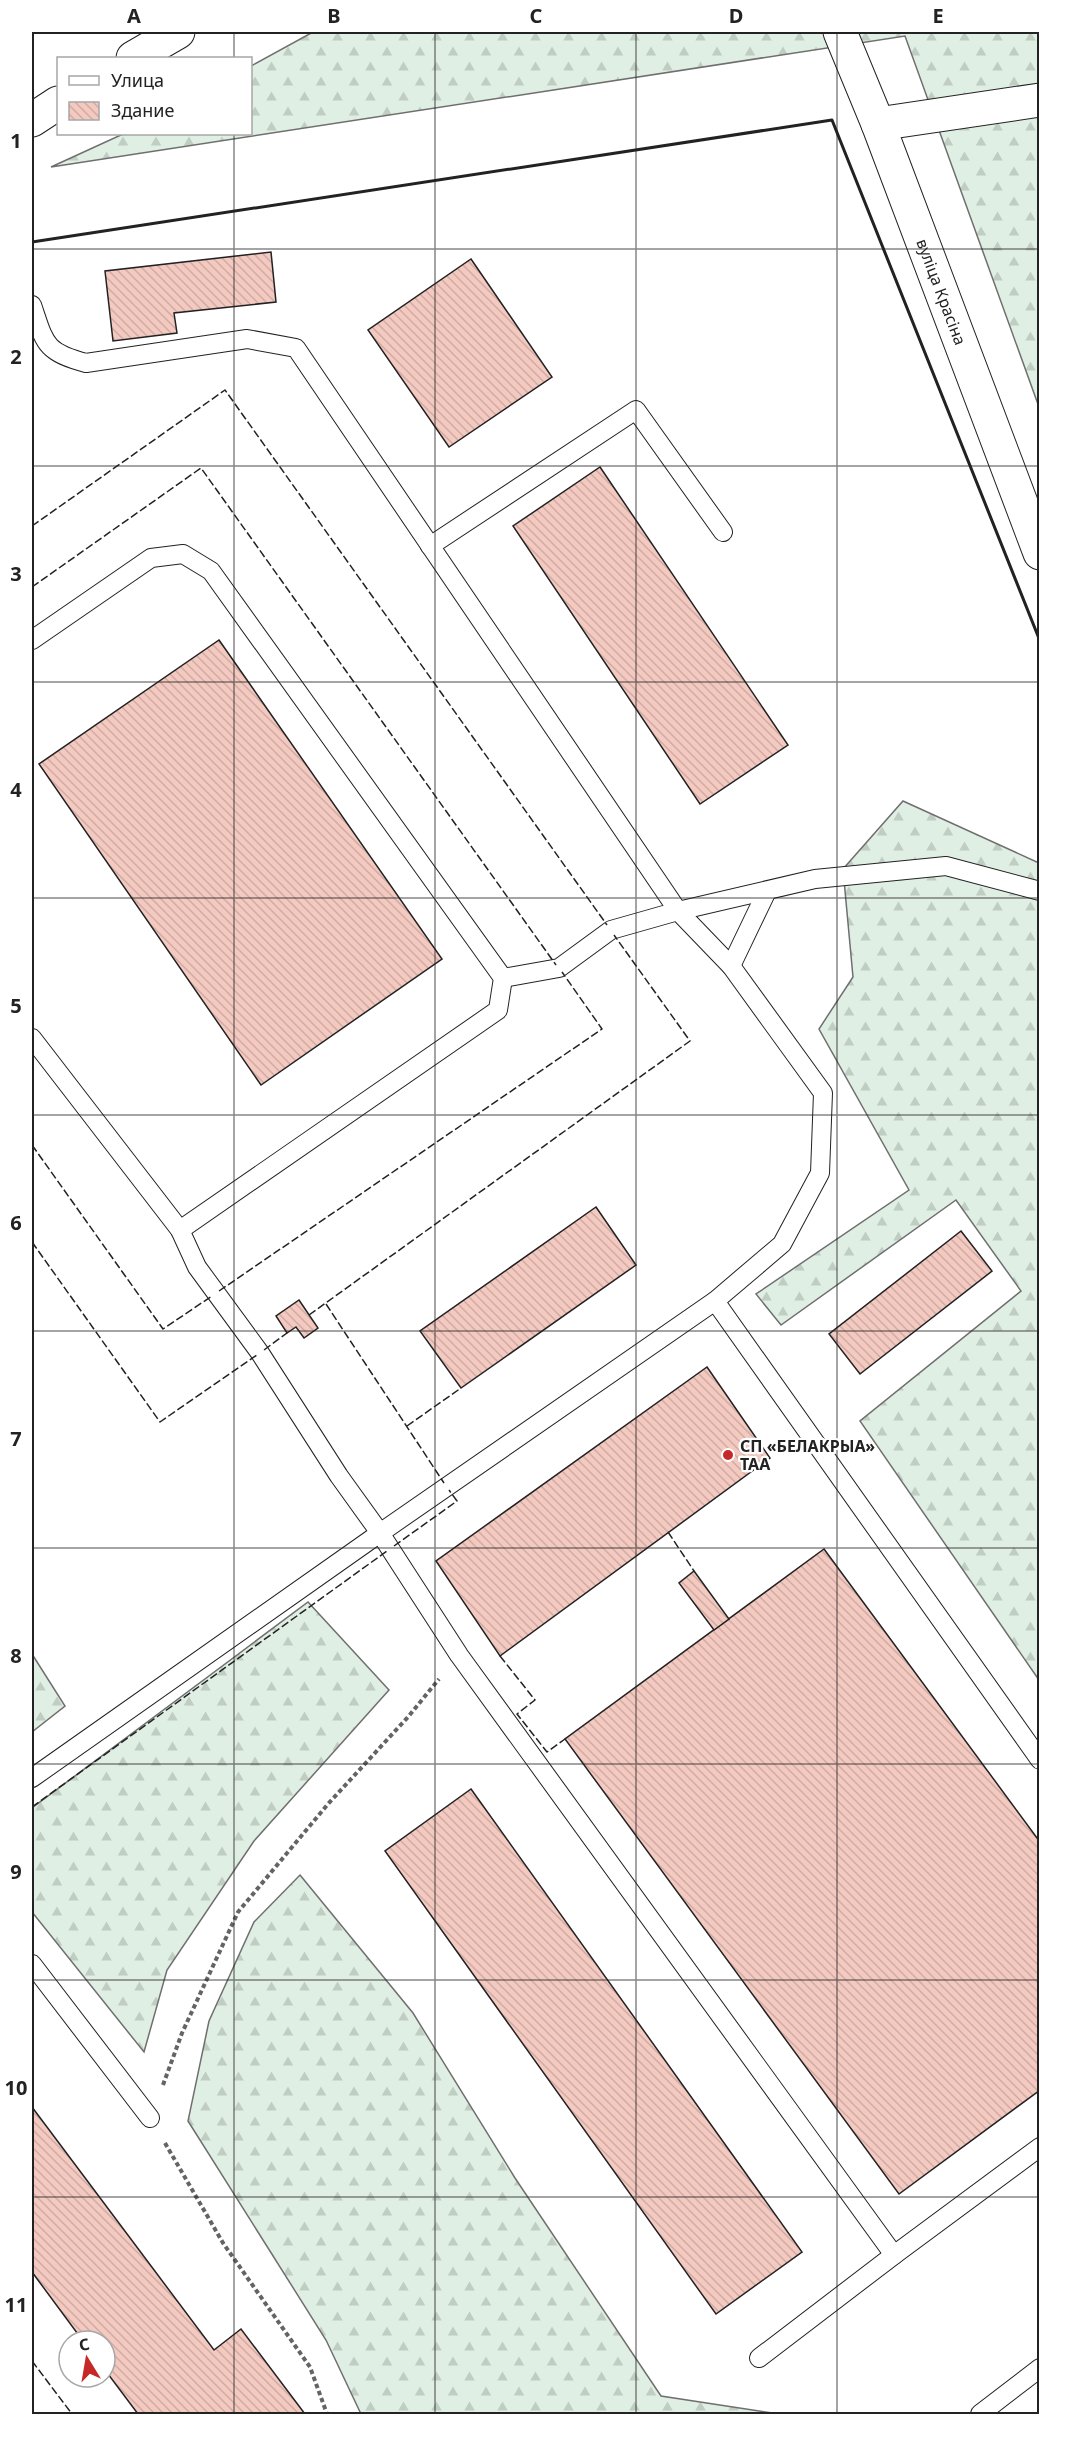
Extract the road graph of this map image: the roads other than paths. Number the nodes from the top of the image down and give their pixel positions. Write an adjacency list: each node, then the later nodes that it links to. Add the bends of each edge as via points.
1 (178, 32): 3 (street)
2 (840, 32): 7 (street, вуліца Красіна)
3 (135, 57)
4 (1040, 100): 7 (street)
5 (57, 104): 6 (street)
6 (32, 120)
7 (878, 124): 11 (street, вуліца Красіна)
8 (32, 305): 10 (lane, via 46,345 64,357 86,363 247,339 296,348)
9 (723, 532): 10 (lane, via 636,410)
10 (430, 546): 15 (lane)
11 (1040, 553)
12 (32, 640): 17 (lane, via 151,558 183,554 211,571)
13 (767, 891): 14 (lane, via 815,879 946,866); 15 (lane); 16 (lane)
14 (1040, 891)
15 (678, 911): 16 (lane); 17 (lane, via 610,930 559,968)
16 (731, 966): 20 (lane, via 823,1093 820,1173 782,1244)
17 (503, 978): 19 (lane, via 498,1010)
18 (32, 1038): 19 (lane)
19 (180, 1230): 21 (lane, via 197,1267 260,1353)
20 (715, 1300): 21 (lane); 22 (lane)
21 (380, 1533): 23 (lane); 27 (lane, via 459,1655)
22 (1040, 1760)
23 (32, 1778)
24 (32, 1964): 25 (lane)
25 (150, 2118)
26 (1040, 2147): 27 (lane)
27 (894, 2255): 28 (lane)
28 (759, 2358)
29 (1040, 2368): 30 (lane)
30 (980, 2415)

